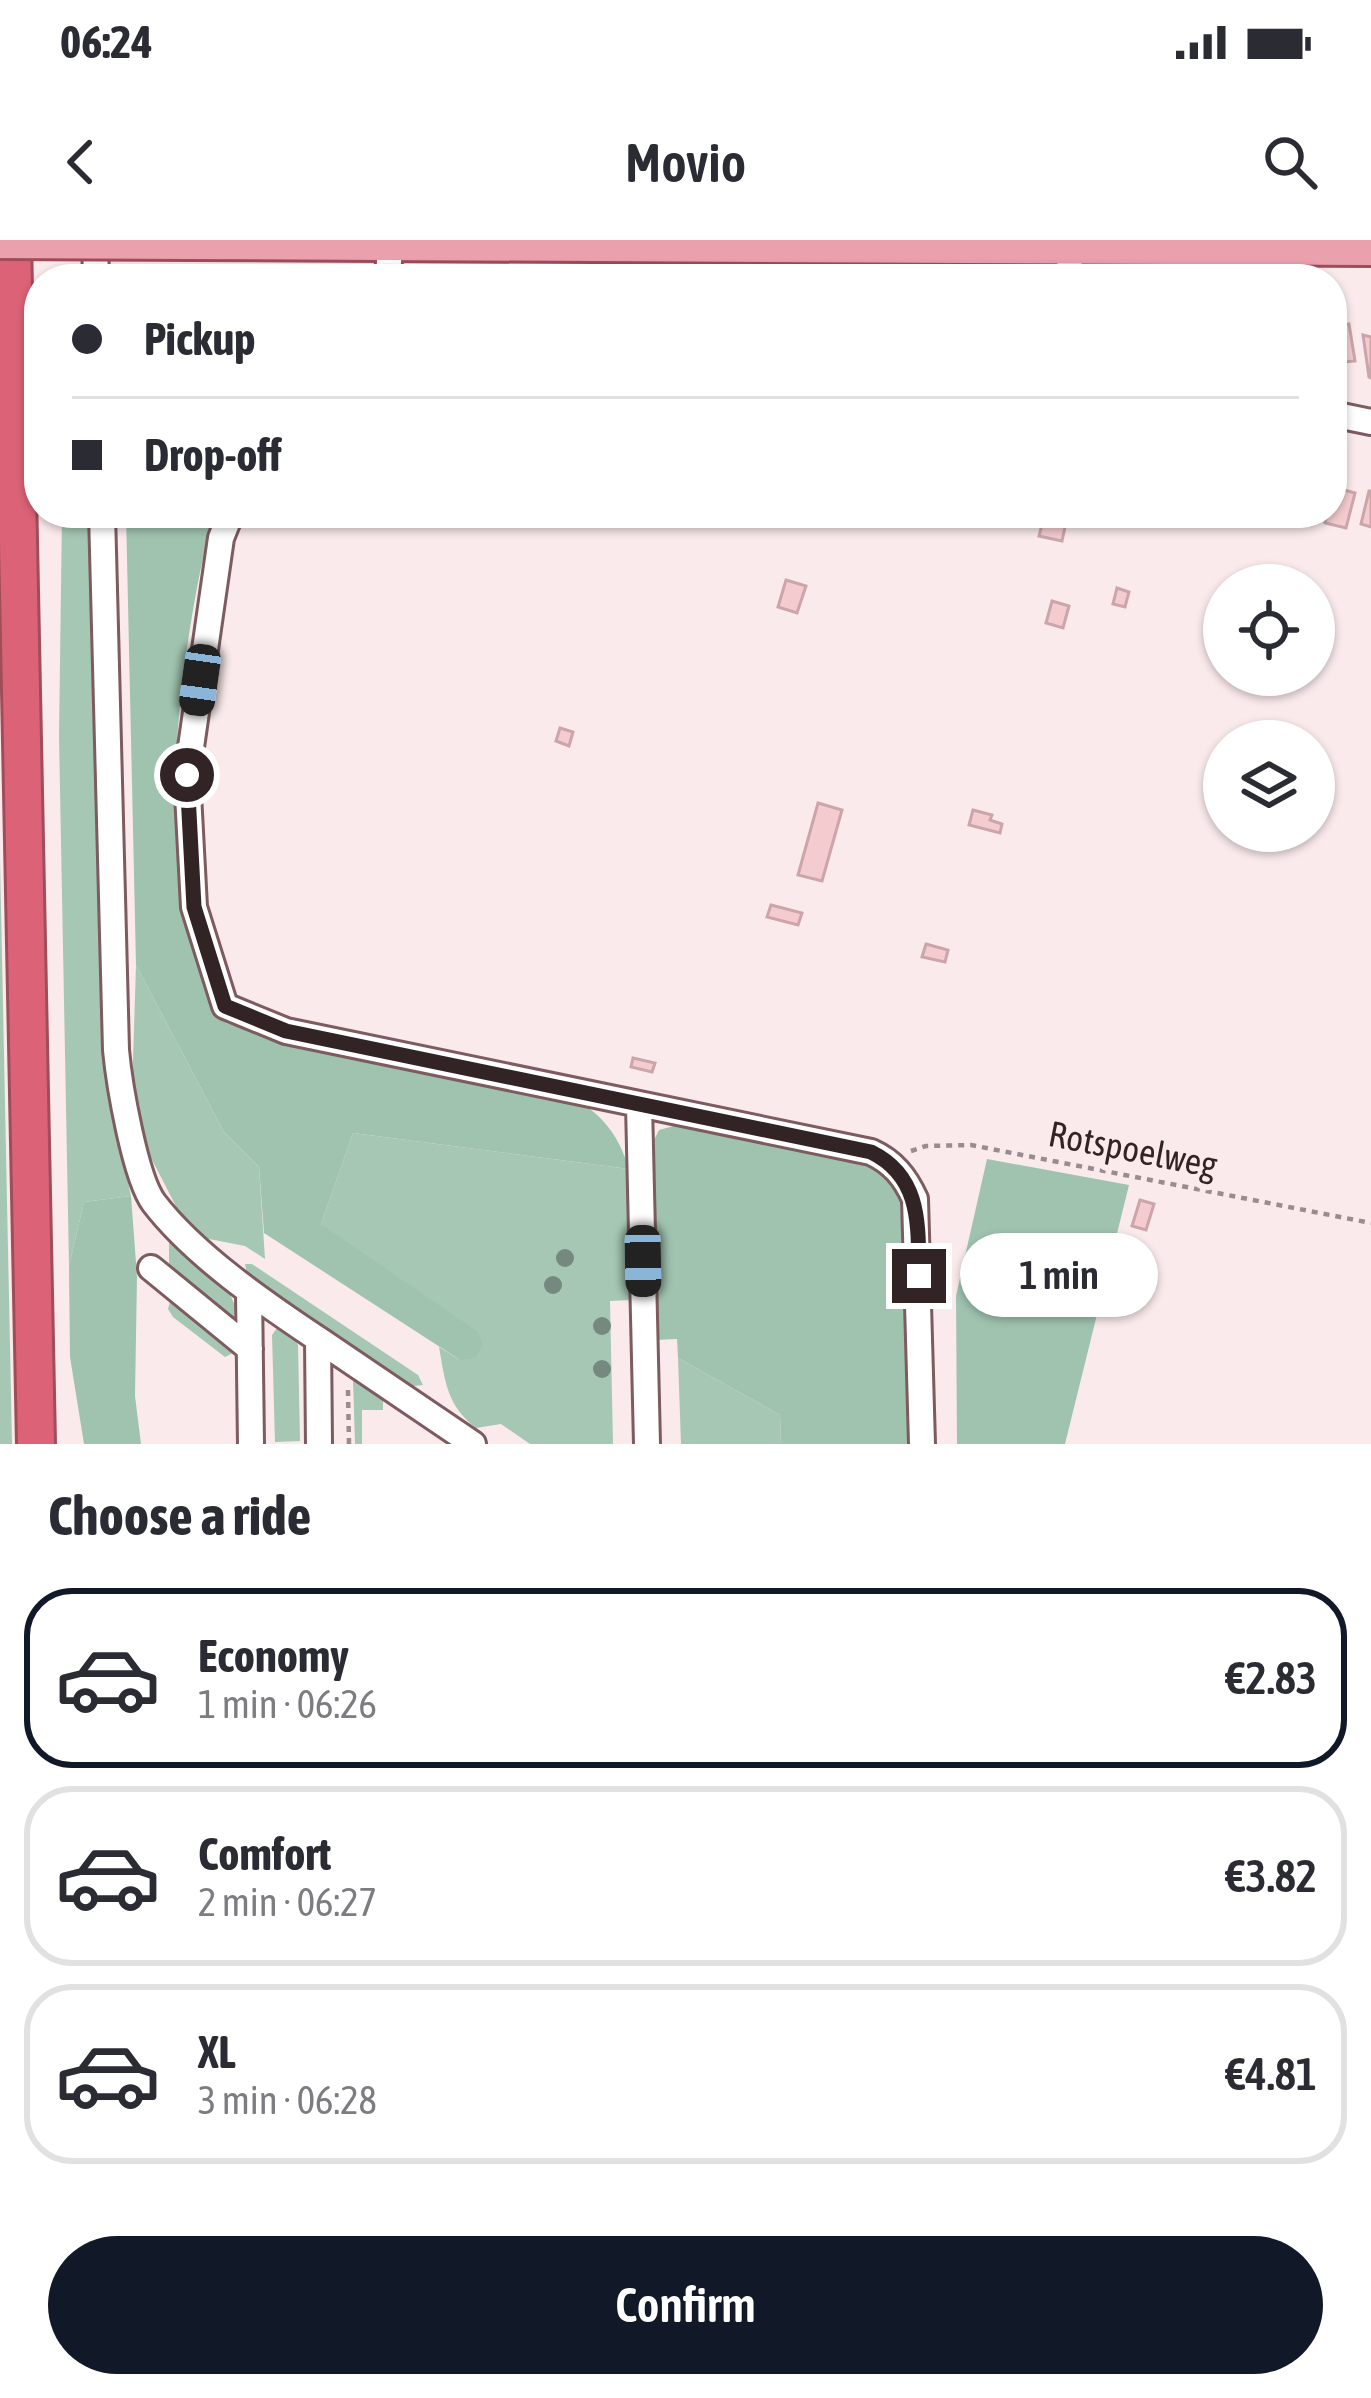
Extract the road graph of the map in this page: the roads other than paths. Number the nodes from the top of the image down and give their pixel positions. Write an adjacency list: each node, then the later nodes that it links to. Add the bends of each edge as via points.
1 (12, 240): 13 (highway)
2 (0, 243): 4 (main road, bridge, via 189,244)
3 (1371, 250): 5 (main road)
4 (389, 263): 5 (main road)
5 (1069, 263)
6 (102, 528): 10 (street, via 121,1100 151,1200)
7 (225, 528): 8 (street, via 187,775 194,907 225,1006 286,1031)
8 (639, 1105): 17 (street); 18 (street, via 871,1152 907,1180 915,1199)
9 (152, 1268): 12 (street)
10 (249, 1293): 11 (street); 12 (street)
11 (318, 1340): 15 (street); 16 (street)
12 (250, 1349): 14 (street)
13 (36, 1444)
14 (251, 1444)
15 (319, 1444)
16 (473, 1444)
17 (646, 1444)
18 (922, 1444)

